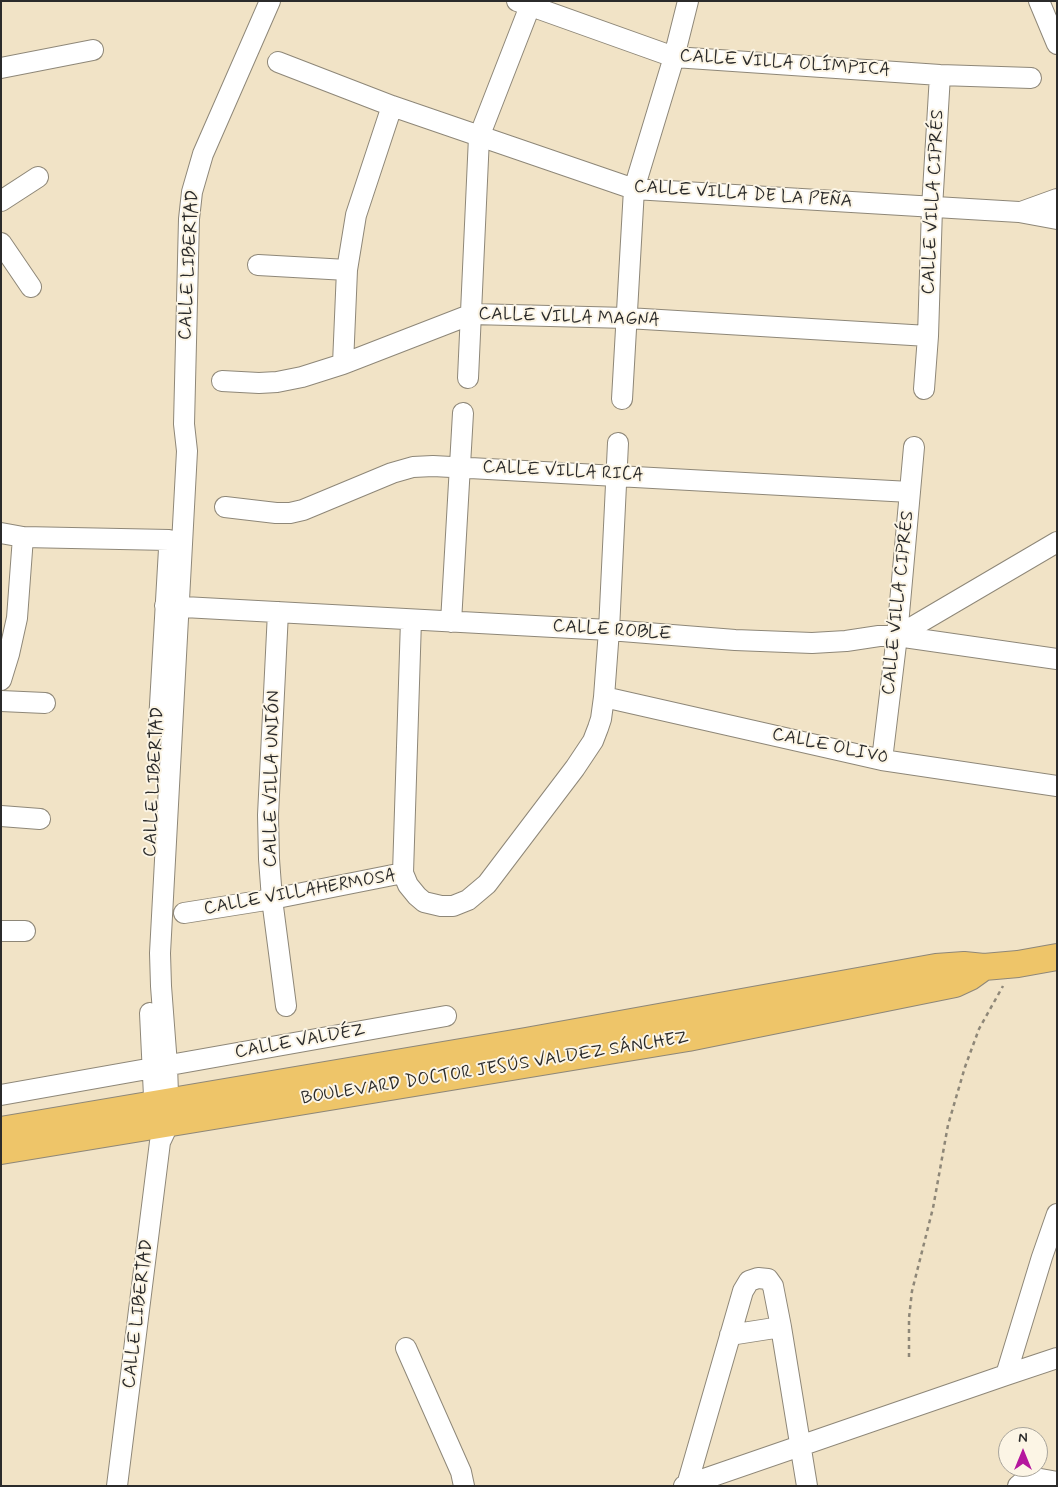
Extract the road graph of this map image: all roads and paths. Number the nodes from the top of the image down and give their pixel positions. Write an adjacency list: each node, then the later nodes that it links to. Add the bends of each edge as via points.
1 (270, 1): 34 (street, CALLE LIBERTAD, via 203,154 192,192)
2 (688, 1): 7 (street)
3 (1039, 1): 5 (street)
4 (524, 4): 7 (street, CALLE VILLA OLÍMPICA); 13 (street)
5 (1057, 44)
6 (93, 50): 9 (street)
7 (674, 57): 10 (street, CALLE VILLA OLÍMPICA); 15 (street)
8 (278, 62): 12 (street, CALLE VILLA DE LA PEÑA)
9 (1, 68)
10 (940, 75): 11 (street, CALLE VILLA OLÍMPICA); 18 (street, CALLE VILLA CIPRÉS)
11 (1031, 78)
12 (392, 106): 13 (street, CALLE VILLA DE LA PEÑA); 23 (street, via 356,215)
13 (479, 137): 15 (street, CALLE VILLA DE LA PEÑA); 25 (street)
14 (38, 177): 17 (street)
15 (634, 189): 18 (street, CALLE VILLA DE LA PEÑA); 26 (street)
16 (1057, 199): 19 (street, CALLE VILLA DE LA PEÑA)
17 (1, 201)
18 (932, 208): 19 (street, CALLE VILLA DE LA PEÑA); 27 (street, CALLE VILLA CIPRÉS)
19 (1019, 212): 20 (street, CALLE VILLA DE LA PEÑA)
20 (1057, 219)
21 (1, 243): 24 (street)
22 (258, 265): 23 (street)
23 (347, 270): 28 (street)
24 (31, 287)
25 (472, 314): 26 (street, CALLE VILLA MAGNA); 28 (street, CALLE VILLA MAGNA); 29 (street)
26 (627, 318): 27 (street, CALLE VILLA MAGNA); 32 (street)
27 (928, 336): 31 (street, CALLE VILLA CIPRÉS)
28 (343, 364): 30 (street, CALLE VILLA MAGNA, via 277,382)
29 (468, 378)
30 (222, 380)
31 (924, 389)
32 (622, 399)
33 (463, 413): 37 (street)
34 (184, 424): 43 (street, CALLE LIBERTAD, via 176,438); 45 (street, CALLE LIBERTAD, via 187,451)
35 (618, 443): 38 (street, CALLE VILLAHERMOSA)
36 (914, 447): 39 (street, CALLE VILLA CIPRÉS)
37 (460, 466): 38 (street, CALLE VILLA RICA); 40 (street, CALLE VILLA RICA, via 413,467 290,513); 48 (street)
38 (616, 476): 39 (street, CALLE VILLA RICA); 49 (street, CALLE VILLAHERMOSA)
39 (910, 492): 50 (street, CALLE VILLA CIPRÉS)
40 (225, 507)
41 (1, 533): 42 (street)
42 (23, 537): 43 (street); 52 (street, via 17,618)
43 (169, 540): 45 (street, CALLE LIBERTAD)
44 (1057, 542): 50 (street)
45 (173, 606): 46 (street, CALLE ROBLE); 69 (street, CALLE LIBERTAD, via 160,953 155,986)
46 (278, 612): 47 (street, CALLE ROBLE); 61 (street, CALLE VILLA UNIÓN, via 268,815)
47 (411, 620): 48 (street, CALLE ROBLE); 60 (street)
48 (450, 622): 49 (street, CALLE ROBLE)
49 (609, 630): 50 (street, CALLE ROBLE, via 812,643); 53 (street, CALLE VILLAHERMOSA)
50 (897, 636): 51 (street, CALLE ROBLE); 56 (street, CALLE VILLA CIPRÉS)
51 (1057, 659)
52 (1, 680)
53 (604, 697): 56 (street, CALLE OLIVO); 60 (street, CALLE VILLAHERMOSA, via 593,741 480,890 453,906 432,904 417,896)
54 (1, 701): 55 (street)
55 (45, 703)
56 (882, 760): 57 (street, CALLE OLIVO)
57 (1057, 786)
58 (1, 816): 59 (street)
59 (40, 819)
60 (403, 874): 61 (street, CALLE VILLAHERMOSA)
61 (272, 899): 62 (street, CALLE VILLAHERMOSA); 67 (street, CALLE VILLA UNIÓN)
62 (184, 913)
63 (1, 931): 64 (street)
64 (25, 931)
65 (1057, 957): 66 (main road, BOULEVARD DOCTOR JESÚS VALDEZ SÁNCHEZ)
66 (1018, 964): 71 (main road, BOULEVARD DOCTOR JESÚS VALDEZ SÁNCHEZ, via 936,967 561,1047); 79 (path, via 979,1029 964,1067 948,1125 933,1208 912,1291)
67 (286, 1006)
68 (446, 1016): 69 (street, CALLE VALDÉZ)
69 (160, 1067): 70 (street, CALLE VALDÉZ); 71 (street, CALLE LIBERTAD)
70 (1, 1095)
71 (162, 1119): 72 (main road, BOULEVARD DOCTOR JESÚS VALDEZ SÁNCHEZ); 73 (main road, BOULEVARD DOCTOR JESÚS VALDEZ SÁNCHEZ); 85 (street, CALLE LIBERTAD)
72 (1, 1130)
73 (1, 1151)
74 (1057, 1214): 75 (street)
75 (1049, 1260): 81 (street)
76 (781, 1327): 77 (street); 77 (street, via 773,1286 768,1279 758,1278 746,1285); 82 (street)
77 (730, 1335): 84 (street)
78 (406, 1348): 86 (street, via 461,1472)
79 (910, 1358)
80 (1057, 1358): 81 (street)
81 (1006, 1374): 82 (street)
82 (801, 1445): 84 (street); 87 (street)
83 (1057, 1482): 88 (street, via 1035,1478)
84 (686, 1485)
85 (117, 1486)
86 (464, 1486)
87 (808, 1486)
88 (1018, 1486)

